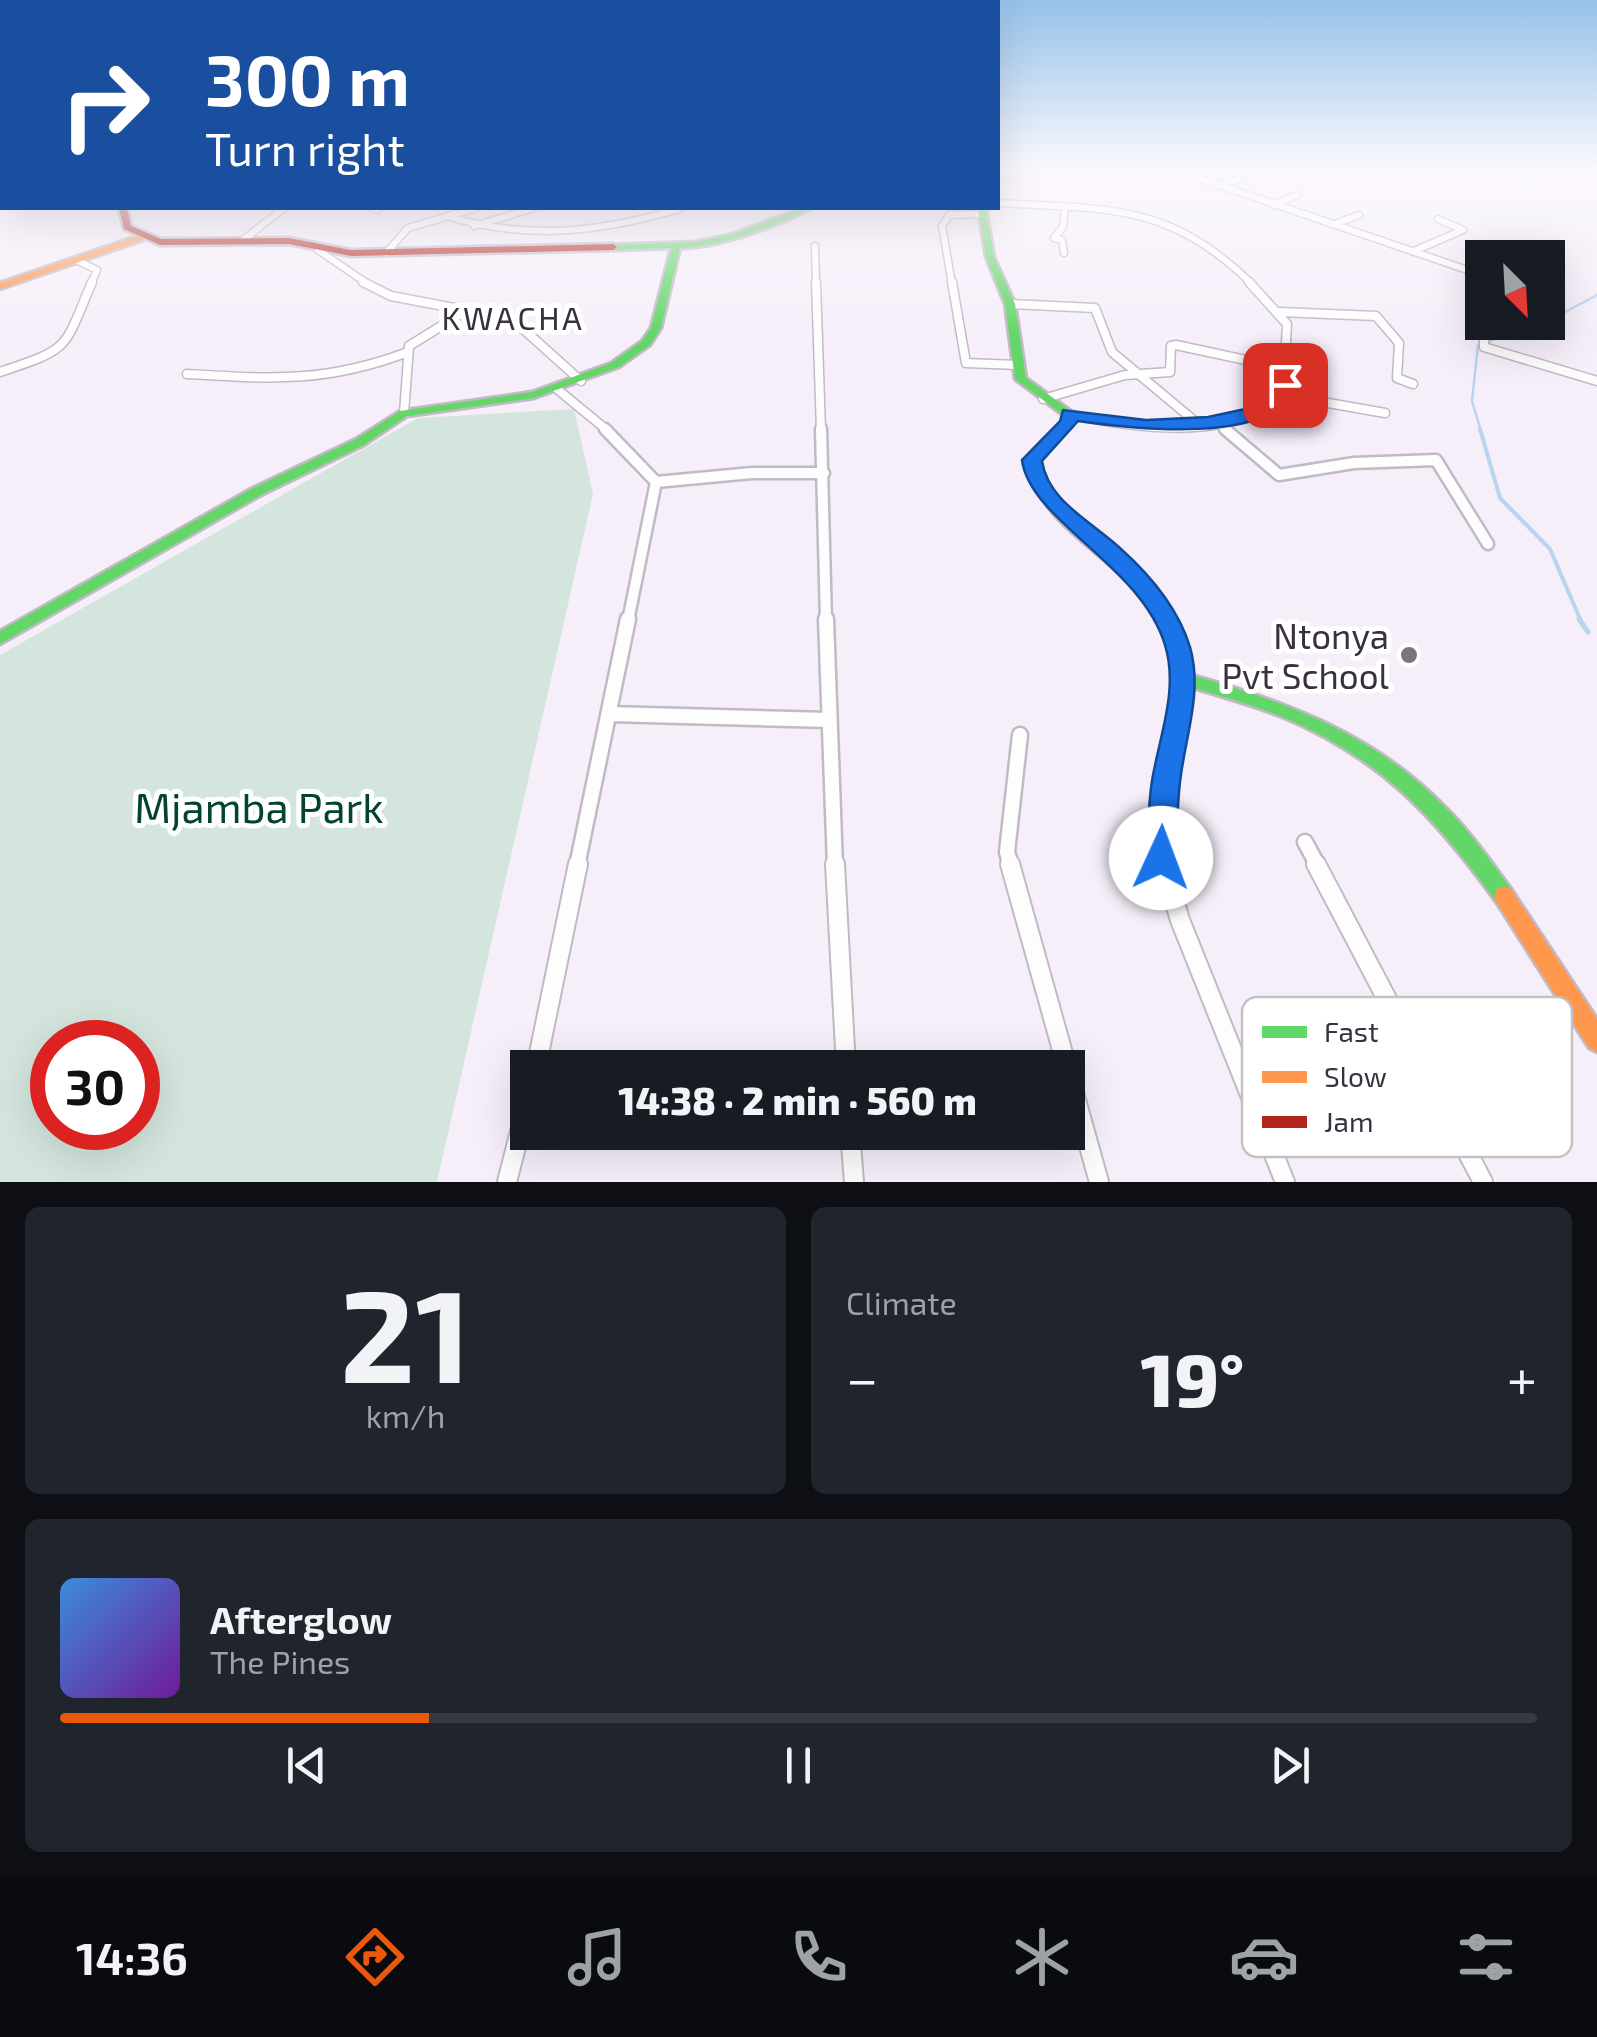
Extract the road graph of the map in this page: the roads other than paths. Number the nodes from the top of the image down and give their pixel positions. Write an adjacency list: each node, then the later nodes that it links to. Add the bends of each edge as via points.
1 (126, 224): 15 (main road)
2 (263, 224): 16 (street)
3 (421, 224): 22 (street, via 408,228)
4 (469, 224): 14 (street)
5 (480, 224): 14 (street)
6 (614, 224): 14 (street, via 574,230)
7 (762, 224): 18 (main road)
8 (943, 224): 31 (street, via 966,363)
9 (984, 224): 26 (main road)
10 (1064, 224): 21 (street, via 1054,238 1062,240)
11 (1171, 224): 28 (street)
12 (1335, 224): 20 (street)
13 (1450, 224): 20 (street, via 1463,230)
14 (474, 226)
15 (140, 238): 16 (main road); 23 (main road)
16 (242, 241): 19 (main road, via 286,240)
17 (816, 246): 47 (street)
18 (676, 247): 22 (main road); 36 (main road, via 653,334 626,358)
19 (318, 250): 22 (main road); 27 (street, via 392,296)
20 (1414, 250): 24 (street)
21 (1064, 252)
22 (386, 254)
23 (78, 261): 25 (main road); 33 (street, via 98,270 66,344)
24 (1465, 269)
25 (0, 286)
26 (1010, 304): 31 (main road); 35 (street, via 1095,308 1112,352)
27 (468, 310): 30 (street, via 413,342); 36 (street, via 525,327)
28 (1280, 312): 32 (street, via 1287,324); 38 (street, via 1376,316 1399,343 1397,378)
29 (1484, 343): 37 (street)
30 (408, 352): 34 (street, via 358,371 291,380); 42 (street)
31 (1018, 366): 41 (main road, via 1024,384)
32 (1288, 369): 35 (street, via 1176,345 1170,372); 40 (street)
33 (0, 372)
34 (187, 374)
35 (1138, 374): 41 (street); 46 (street)
36 (582, 380): 39 (main road)
37 (1597, 381)
38 (1412, 384)
39 (557, 389): 42 (main road); 48 (street)
40 (1284, 396): 43 (street); 45 (street, via 1260,412)
41 (1044, 399): 44 (main road)
42 (404, 413): 50 (main road)
43 (1386, 413)
44 (1069, 414): 46 (street, via 1134,425); 51 (main road, via 1062,430 1035,454 1034,480 1156,599)
45 (1216, 421): 46 (street); 49 (street, via 1279,475 1436,460)
46 (1197, 424)
47 (824, 473): 48 (street); 53 (street)
48 (656, 482): 52 (street)
49 (1488, 544)
50 (0, 638)
51 (1184, 679): 57 (main road, via 1316,721 1411,782 1481,866); 62 (street, via 1165,784 1164,870)
52 (610, 714): 53 (street); 60 (street)
53 (829, 720): 61 (street)
54 (1020, 736): 69 (street, via 1007,852)
55 (1306, 842): 56 (street)
56 (1387, 997)
57 (1568, 997)
58 (1572, 1002): 59 (main road)
59 (1597, 1040)
60 (540, 1050)
61 (845, 1050)
62 (1242, 1071)
63 (515, 1150): 67 (street)
64 (851, 1150): 68 (street)
65 (1275, 1157): 70 (street)
66 (1470, 1157): 71 (street)
67 (507, 1182)
68 (854, 1182)
69 (1099, 1182)
70 (1285, 1182)
71 (1483, 1182)

